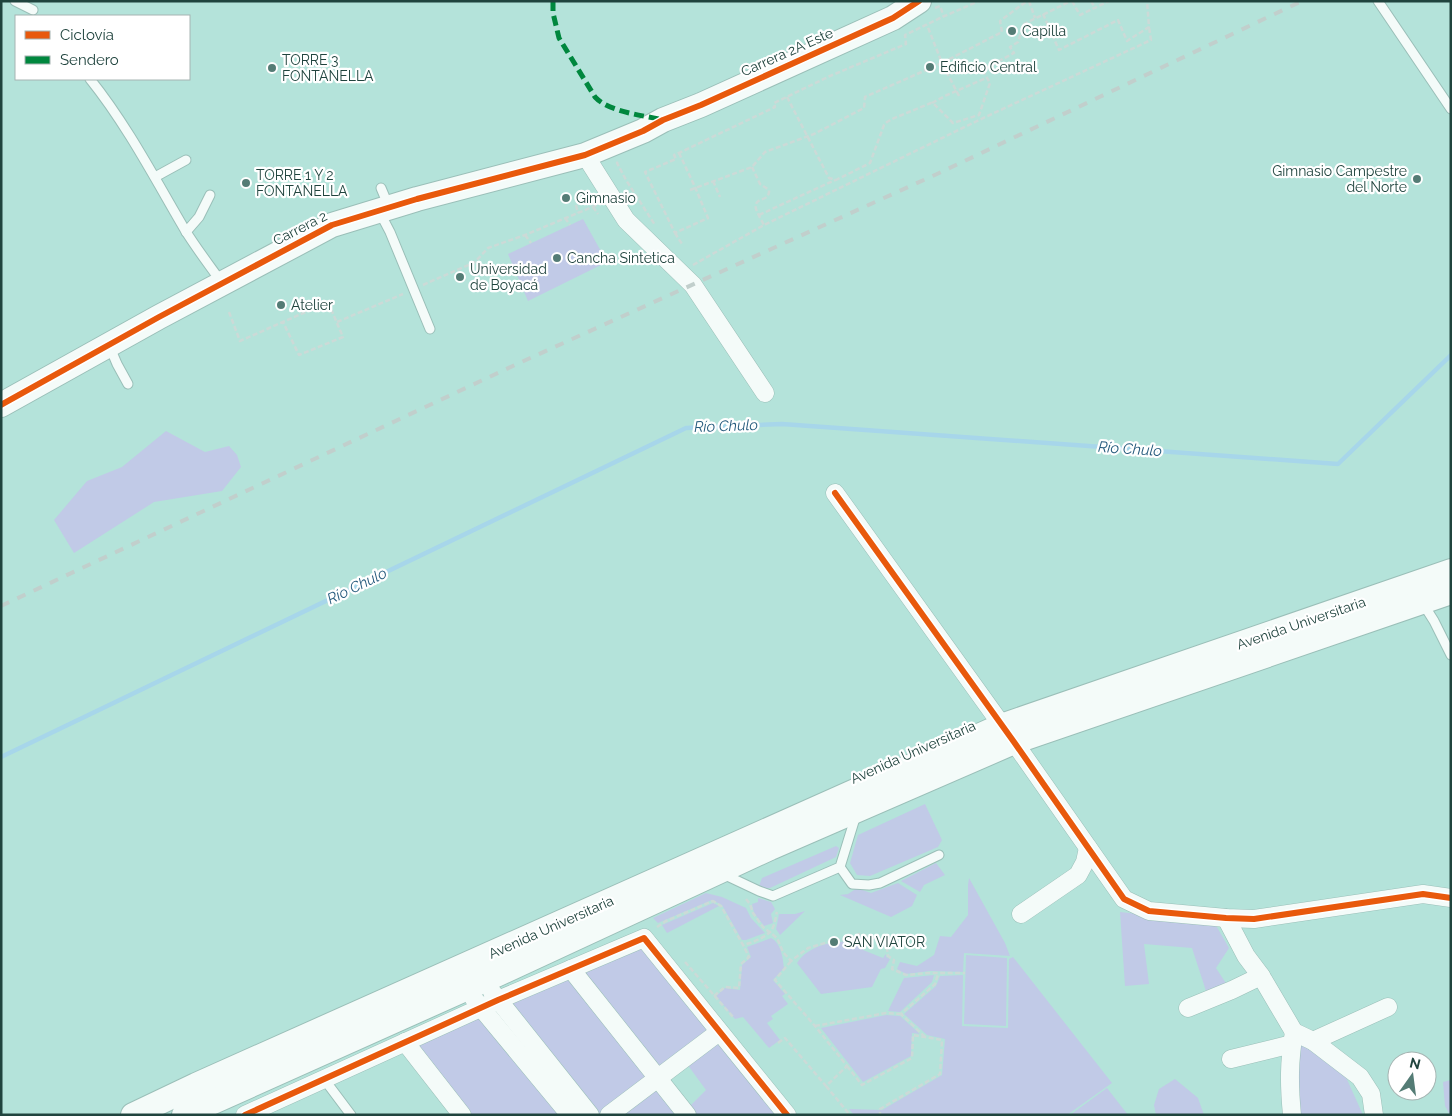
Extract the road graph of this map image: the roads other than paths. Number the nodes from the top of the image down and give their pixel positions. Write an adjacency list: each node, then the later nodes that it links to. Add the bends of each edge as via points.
1 (15, 1): 5 (lane)
2 (26, 1): 5 (lane)
3 (1378, 1): 7 (lane)
4 (926, 5): 8 (main road, Carrera 2A Este)
5 (36, 13)
6 (91, 80): 11 (lane)
7 (1451, 108)
8 (662, 120): 9 (main road, Carrera 2)
9 (585, 155): 13 (main road, Carrera 2); 19 (street, via 626,220 692,285)
10 (186, 160): 11 (lane)
11 (155, 177): 14 (lane)
12 (210, 195): 14 (lane, via 199,217)
13 (383, 202): 15 (main road, Carrera 2); 16 (lane, via 390,232)
14 (186, 232): 15 (lane)
15 (222, 283): 17 (main road, Carrera 2)
16 (430, 329)
17 (109, 345): 18 (lane); 20 (main road, Carrera 2)
18 (128, 384)
19 (765, 393)
20 (1, 405)
21 (835, 494): 26 (street)
22 (1451, 571): 26 (main road, Avenida Universitaria)
23 (1451, 592): 24 (main road, Avenida Universitaria)
24 (1422, 602): 25 (lane); 26 (main road, Avenida Universitaria)
25 (1451, 655)
26 (1008, 734): 27 (main road, Avenida Universitaria); 28 (street); 49 (main road, Avenida Universitaria)
27 (858, 810): 30 (lane); 31 (main road, Avenida Universitaria)
28 (1088, 848): 33 (street, via 1078,874); 34 (street, via 1124,899 1149,910)
29 (939, 855): 30 (lane, via 869,886 852,884)
30 (840, 867): 31 (lane, via 774,896)
31 (719, 872): 37 (main road, Avenida Universitaria)
32 (1451, 898): 34 (street, via 1423,894 1254,919)
33 (1021, 914)
34 (1226, 918): 36 (street)
35 (571, 969): 38 (street); 42 (street, via 644,938); 47 (street)
36 (1260, 976): 41 (street); 43 (street)
37 (475, 985): 38 (street); 39 (street); 49 (main road, Avenida Universitaria)
38 (498, 1000): 39 (street); 56 (street)
39 (481, 1007): 44 (street); 55 (street)
40 (1388, 1007): 45 (street)
41 (1188, 1008)
42 (719, 1032): 47 (street); 59 (street)
43 (1293, 1038): 45 (street); 46 (street); 60 (street, via 1289,1085)
44 (405, 1042): 48 (street); 54 (street)
45 (1313, 1042): 61 (street, via 1360,1077 1371,1094)
46 (1231, 1059)
47 (657, 1078): 57 (street); 58 (street)
48 (324, 1079): 52 (street); 53 (lane)
49 (209, 1101): 50 (main road, Avenida Universitaria); 51 (main road, Avenida Universitaria)
50 (133, 1115)
51 (184, 1115)
52 (245, 1115)
53 (351, 1115)
54 (462, 1115)
55 (570, 1115)
56 (590, 1115)
57 (609, 1115)
58 (687, 1115)
59 (787, 1115)
60 (1292, 1115)
61 (1374, 1115)

